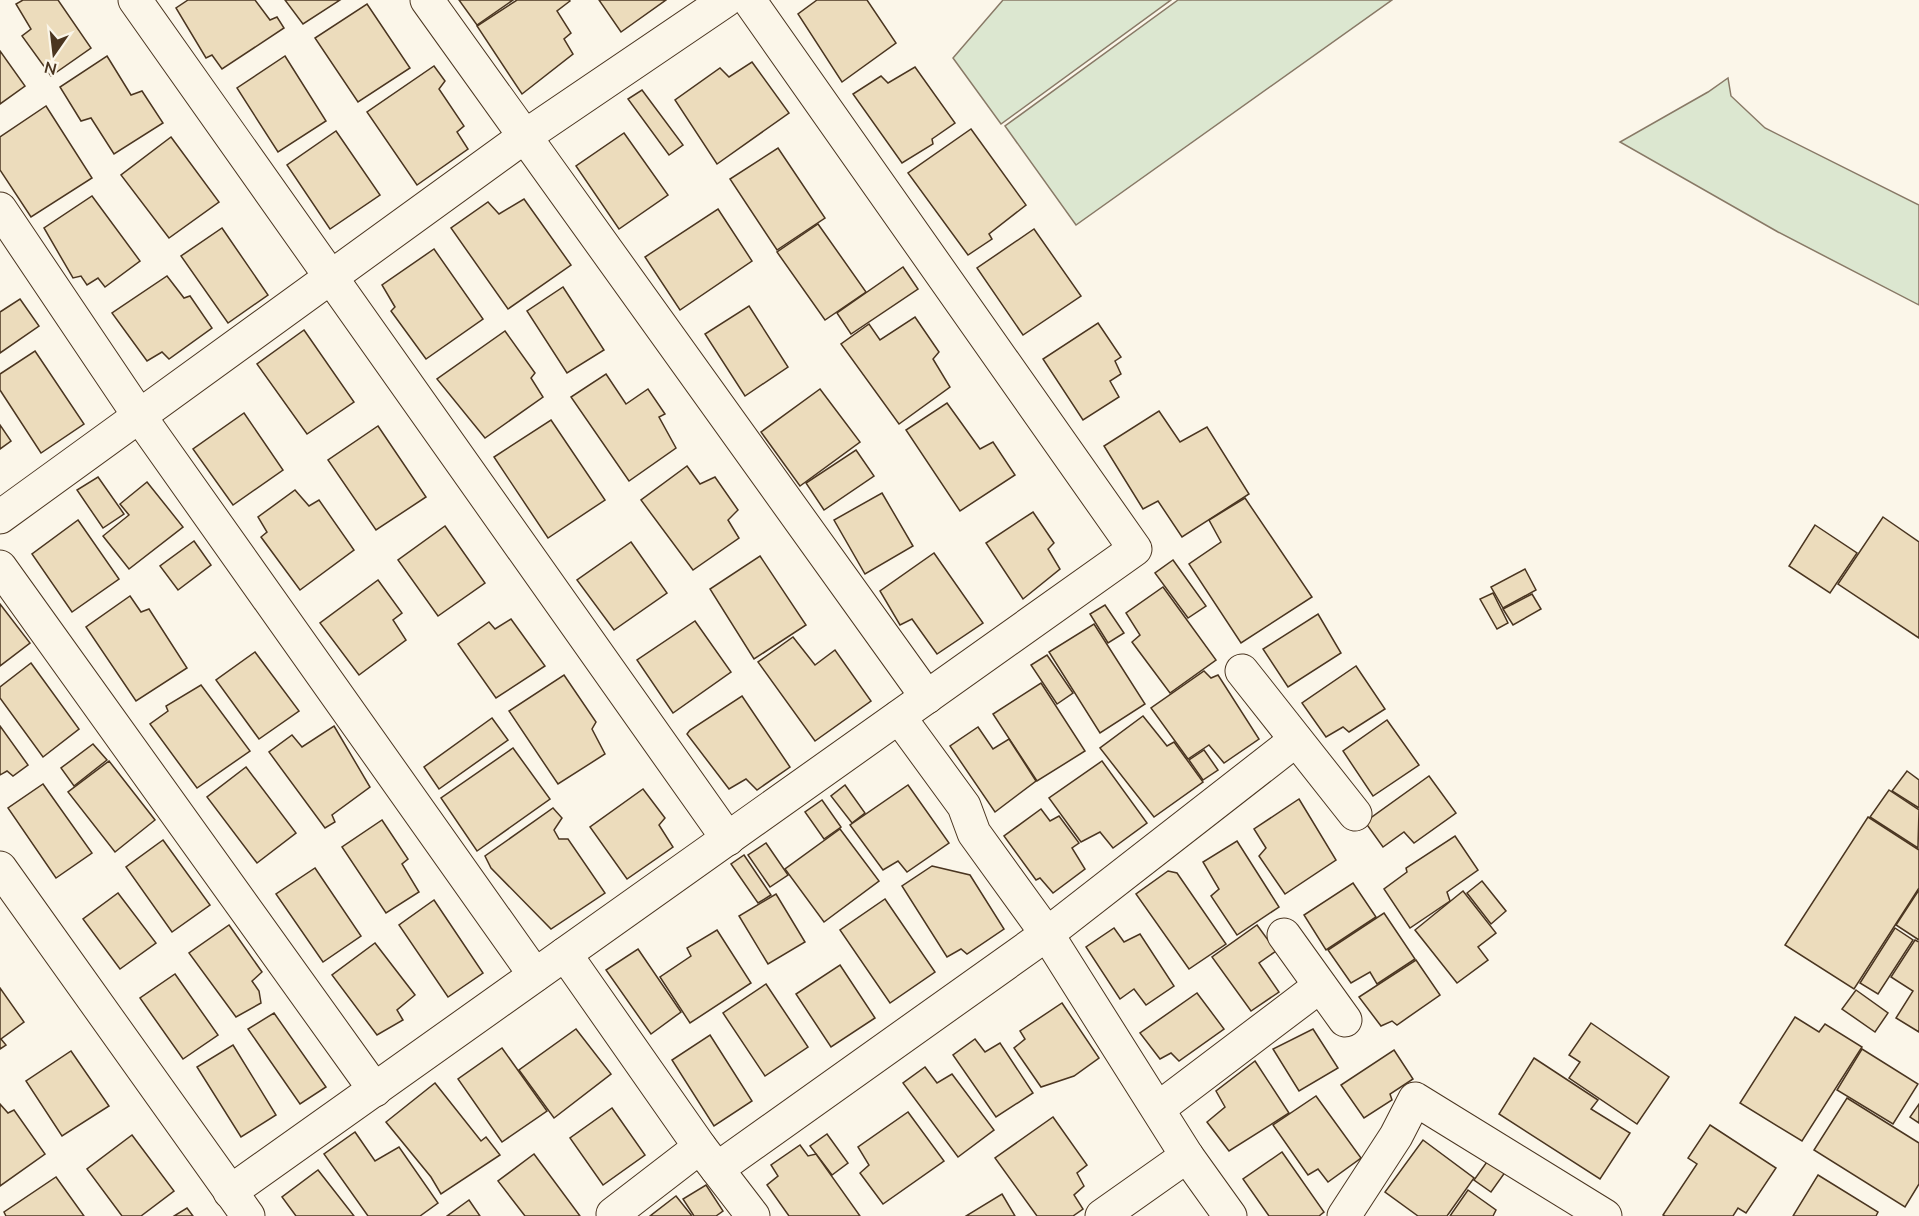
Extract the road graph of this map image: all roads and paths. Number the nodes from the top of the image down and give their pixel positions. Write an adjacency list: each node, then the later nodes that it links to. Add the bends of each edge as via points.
1 (135, 0): 7 (street)
2 (427, 0): 5 (street)
3 (726, 0): 5 (street)
4 (748, 0): 12 (street, via 1135,549)
5 (524, 137): 7 (street); 12 (street)
6 (0, 209): 8 (street)
7 (331, 276): 8 (street); 16 (street)
8 (140, 417): 9 (street); 21 (street)
9 (0, 517)
10 (0, 567): 24 (street)
11 (1242, 671): 14 (street)
12 (927, 697): 13 (street)
13 (899, 717): 16 (street); 18 (street, via 964,806 974,833)
14 (1296, 740): 15 (street); 18 (street)
15 (1355, 814)
16 (728, 839): 20 (street)
17 (0, 868): 28 (street)
18 (1047, 934): 25 (street); 27 (street)
19 (1284, 935): 22 (street)
20 (565, 954): 21 (street); 27 (street)
21 (535, 975): 24 (street)
22 (1320, 986): 23 (street); 25 (street)
23 (1345, 1020)
24 (375, 1090): 28 (street)
25 (1159, 1108): 26 (street)
26 (1187, 1156): 31 (street); 32 (street)
27 (709, 1158): 29 (street); 30 (street)
28 (239, 1204)
29 (613, 1214)
30 (753, 1216)
31 (1102, 1216)
32 (1230, 1216)
33 (1344, 1216): 34 (street, via 1415,1100)
34 (1605, 1216)

